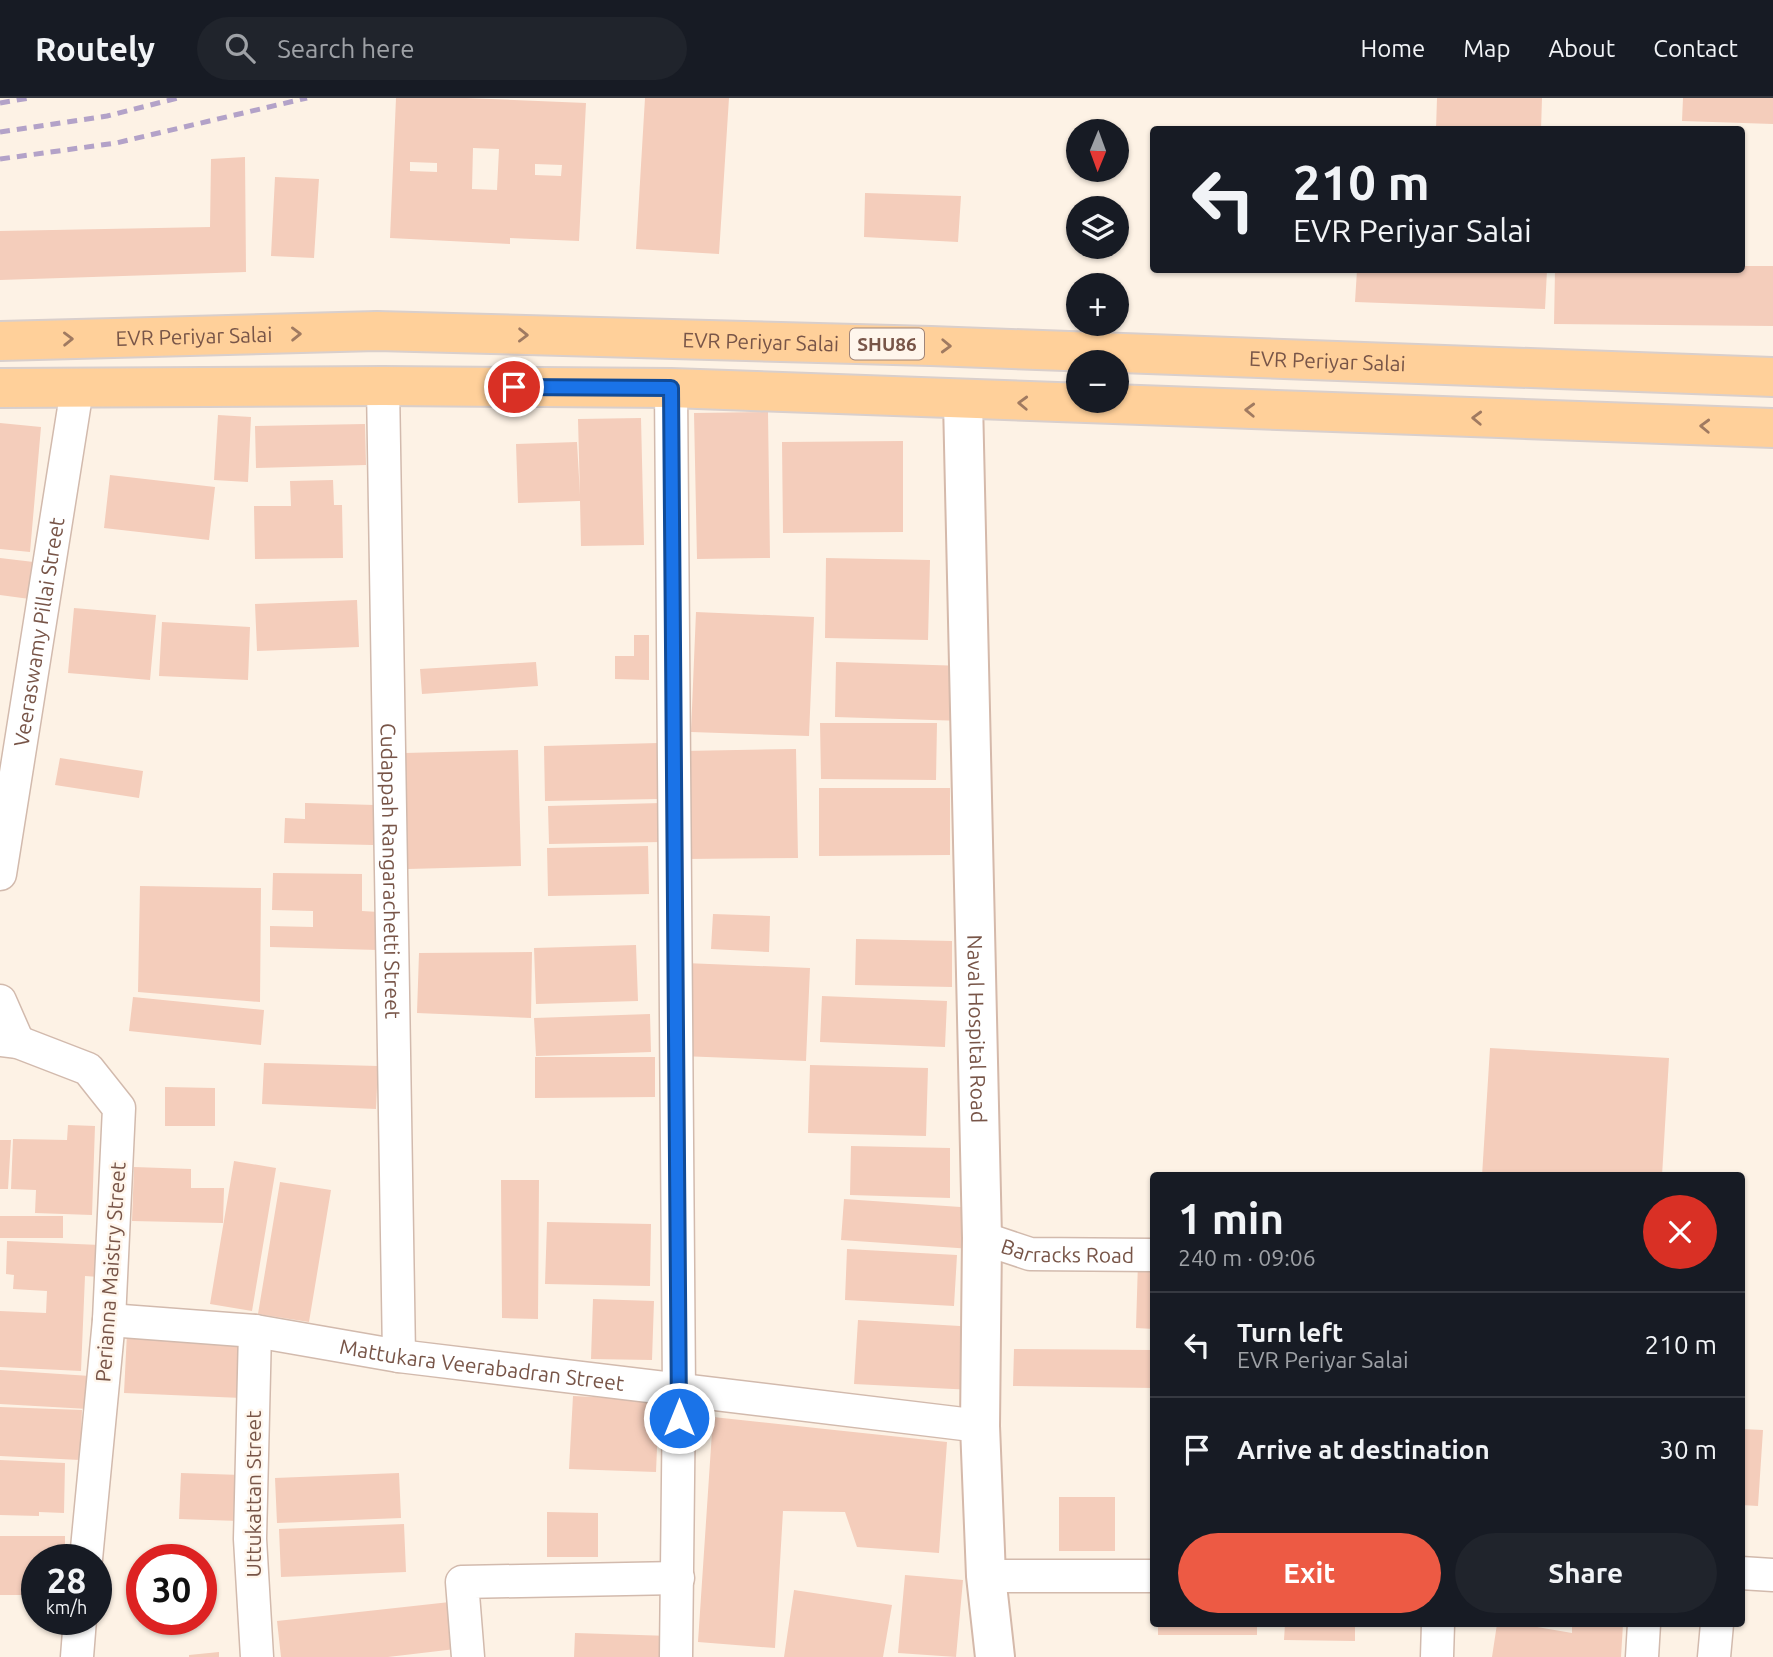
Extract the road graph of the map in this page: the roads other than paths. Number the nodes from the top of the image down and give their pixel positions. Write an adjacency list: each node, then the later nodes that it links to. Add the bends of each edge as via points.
1 (0, 341): 2 (main road, EVR Periyar Salai / SHU86, one-way to 2, via 377,331 931,345)
2 (1773, 377)
3 (383, 386): 5 (main road); 6 (main road); 17 (street, Cudappah Rangarachetti Street)
4 (0, 388): 5 (main road)
5 (77, 388): 9 (street, Veeraswamy Pillai Street)
6 (671, 388): 7 (main road); 18 (street)
7 (963, 401): 8 (main road, one-way to 7); 13 (street, Naval Hospital Road)
8 (1773, 428)
9 (6, 800): 10 (street, Veeraswamy Pillai Street)
10 (0, 874)
11 (0, 1001): 12 (street)
12 (9, 1041): 15 (street, Perianna Maistry Street, via 88,1069 119,1108)
13 (982, 1238): 14 (street, Barracks Road, via 1030,1254); 19 (street, Naval Hospital Road)
14 (1150, 1255)
15 (109, 1320): 16 (street, Mattukara Veerabadran Street); 20 (street, Perianna Maistry Street)
16 (255, 1331): 17 (street, Mattukara Veerabadran Street); 31 (street, Uttukattan Street, via 250,1539)
17 (399, 1356): 18 (street, Mattukara Veerabadran Street)
18 (679, 1392): 19 (street, Mattukara Veerabadran Street); 25 (street)
19 (980, 1426): 23 (street, Naval Hospital Road)
20 (87, 1544)
21 (1745, 1573): 22 (street)
22 (1773, 1575)
23 (986, 1576): 24 (street); 34 (street, Naval Hospital Road)
24 (1150, 1576)
25 (678, 1578): 32 (street, via 462,1582); 33 (street)
26 (1438, 1627): 35 (street)
27 (1644, 1627): 36 (street)
28 (1717, 1627): 37 (street)
29 (79, 1635): 30 (street)
30 (77, 1657)
31 (257, 1657)
32 (468, 1657)
33 (676, 1657)
34 (995, 1657)
35 (1437, 1657)
36 (1642, 1657)
37 (1714, 1657)

